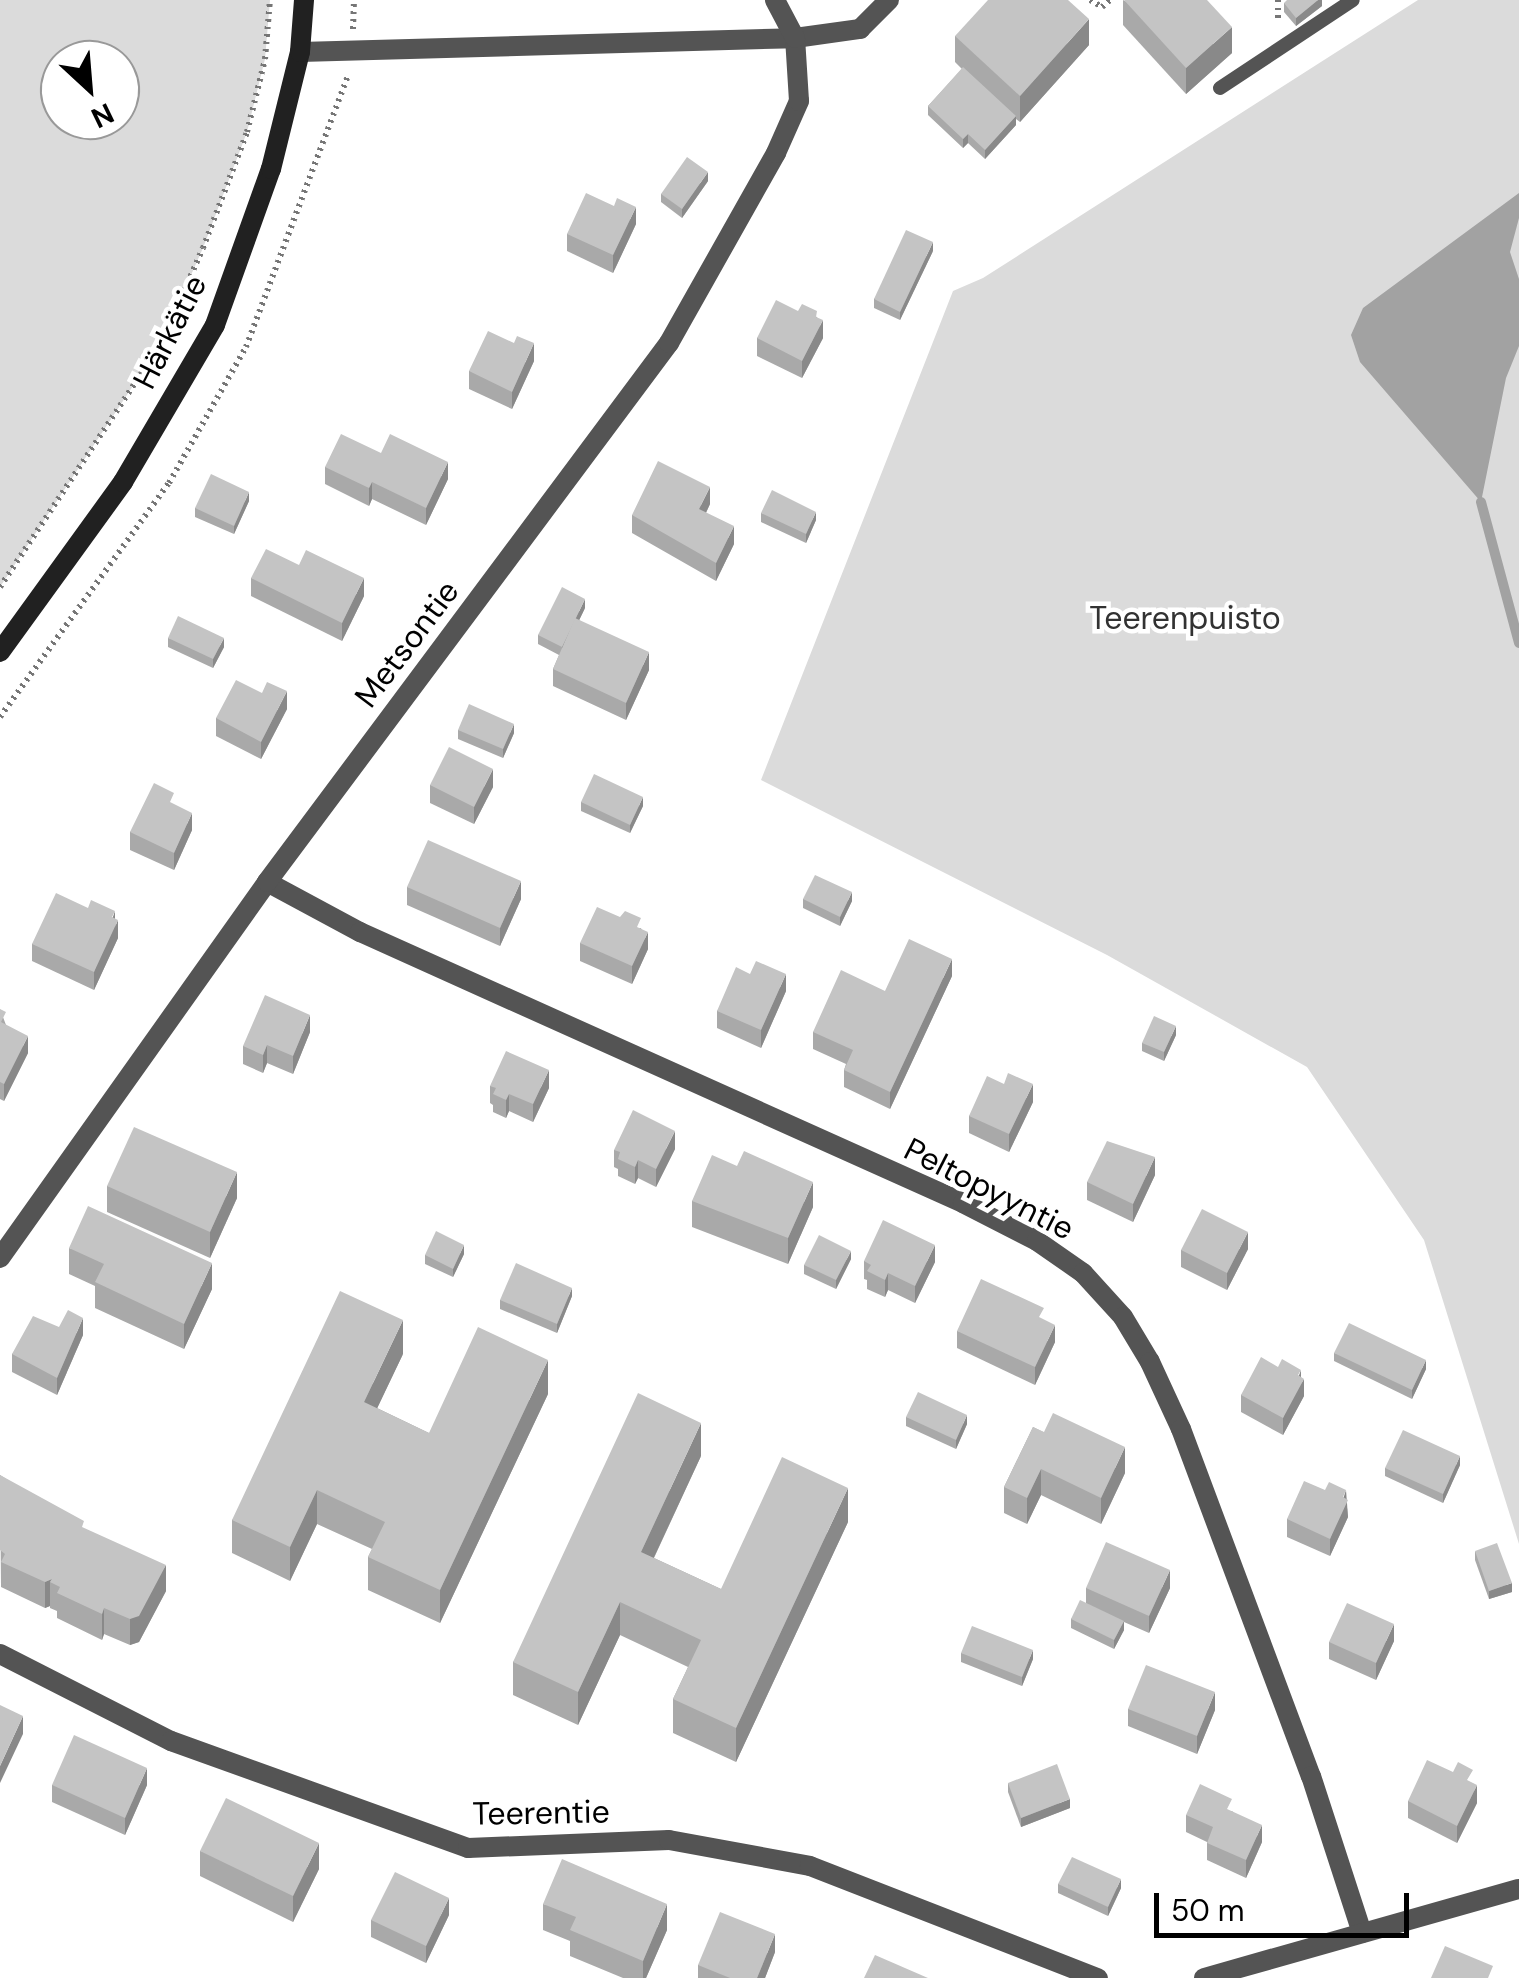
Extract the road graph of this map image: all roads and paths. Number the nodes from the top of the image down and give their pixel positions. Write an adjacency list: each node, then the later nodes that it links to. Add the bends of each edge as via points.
1 (270, 0): 11 (path, Härkätie, via 265,59 247,132 160,345)
2 (304, 0): 9 (main road, Härkätie)
3 (775, 0): 8 (street, Metsontie)
4 (889, 0): 8 (street, via 860,28)
5 (1090, 0): 6 (path, via 1102,7)
6 (1110, 0)
7 (1353, 0): 10 (lane)
8 (794, 38): 9 (street); 13 (street, Metsontie, via 799,101 669,343)
9 (300, 52): 12 (main road, Härkätie, via 271,168 215,325 123,482)
10 (1220, 88)
11 (0, 587)
12 (0, 652)
13 (266, 882): 14 (street, Metsontie); 17 (street, Peltopyyntie, via 360,932 963,1203 1083,1273 1132,1332 1180,1430 1312,1776)
14 (0, 1258)
15 (0, 1654): 18 (street, Teerentie, via 171,1741 468,1848 669,1840 810,1866)
16 (1519, 1889): 17 (street)
17 (1362, 1933): 19 (street)
18 (1098, 1978)
19 (1204, 1978)

